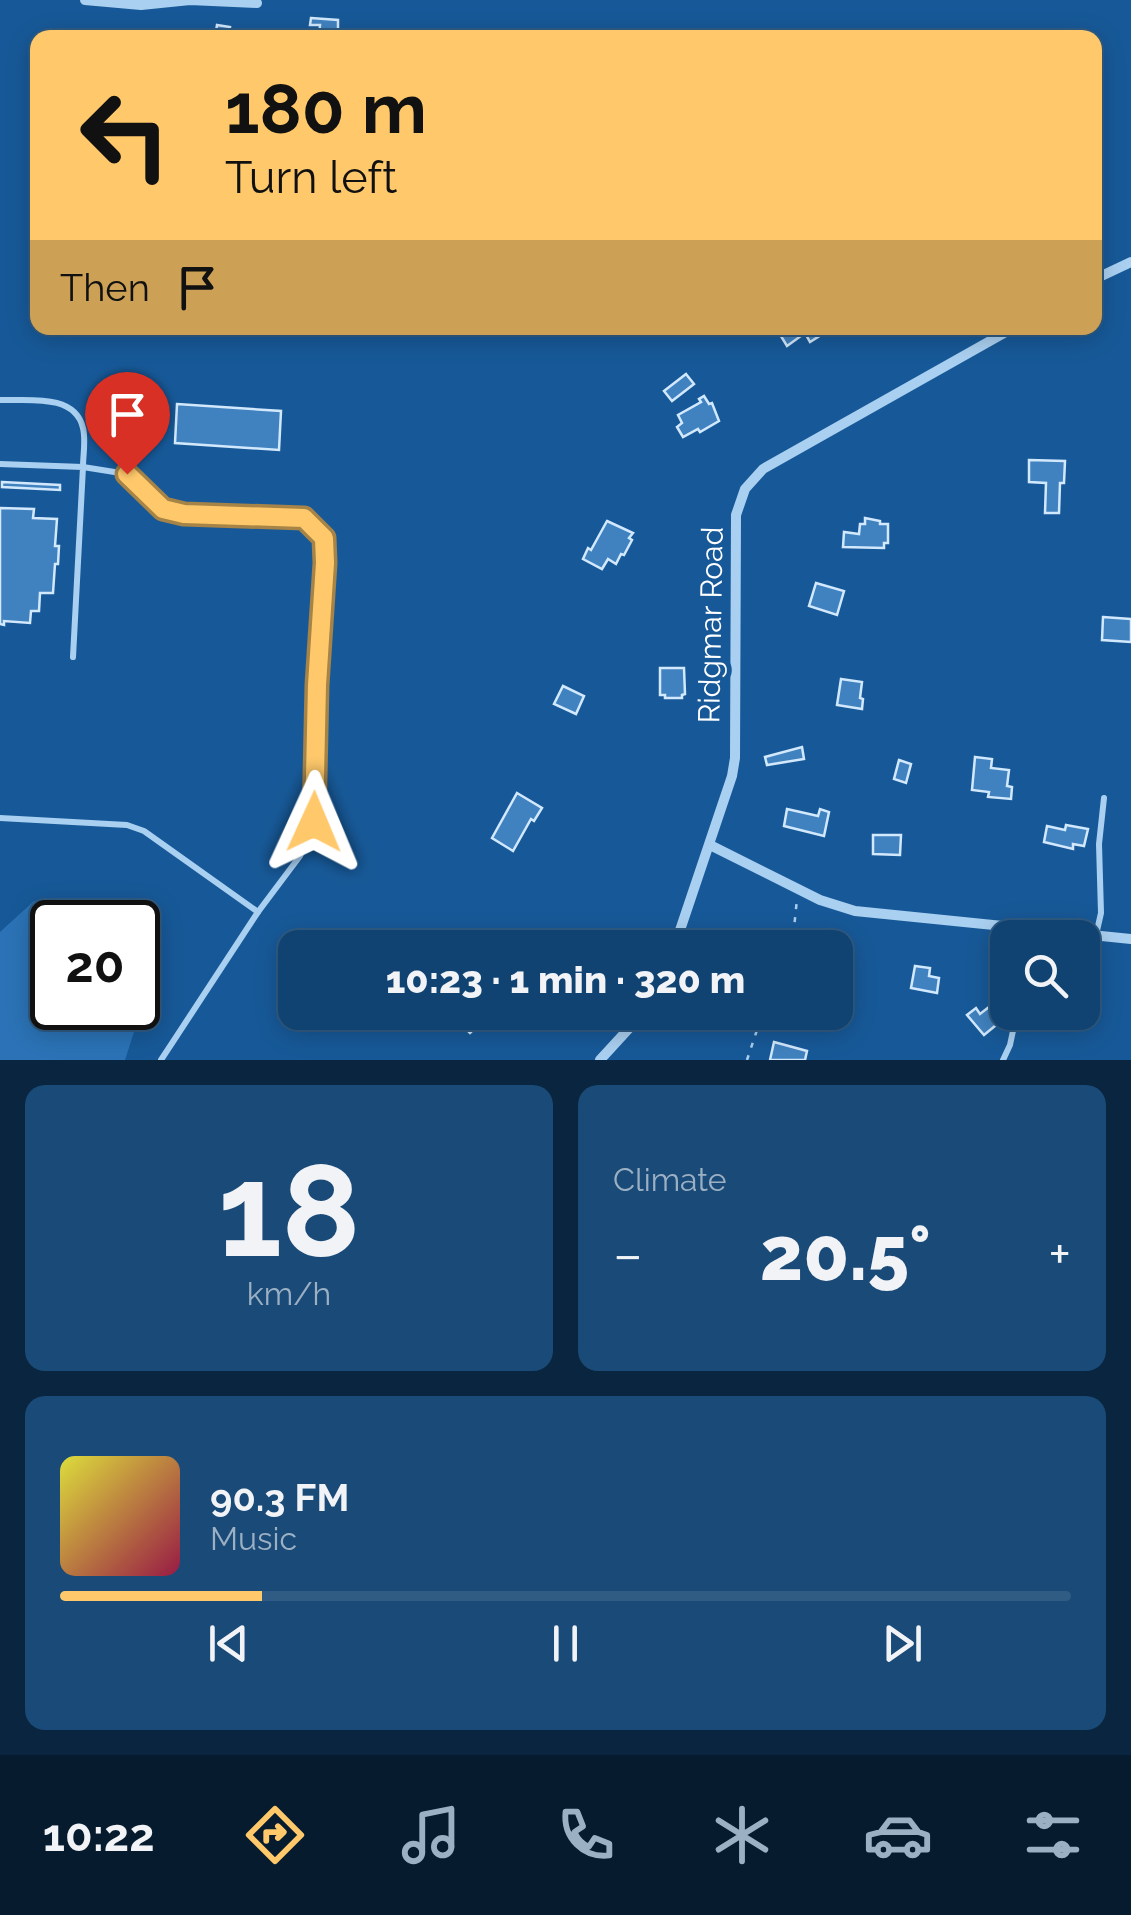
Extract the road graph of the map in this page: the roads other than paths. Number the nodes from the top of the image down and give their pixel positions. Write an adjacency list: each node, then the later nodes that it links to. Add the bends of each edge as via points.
1 (85, 0): 2 (street)
2 (257, 3)
3 (1131, 262): 4 (street)
4 (1102, 276)
5 (1001, 335): 12 (street, Ridgmar Road, via 764,469 744,489 736,515 734,758)
6 (0, 400): 8 (lane, via 72,409 82,424)
7 (0, 464): 8 (lane)
8 (83, 467): 9 (lane); 13 (lane, via 127,474 163,509 304,518 324,538 314,822 300,856)
9 (72, 657)
10 (1104, 798): 14 (lane)
11 (0, 818): 13 (lane, via 144,830)
12 (710, 844): 15 (street, via 855,911); 16 (street, Ridgmar Road)
13 (258, 912): 21 (lane)
14 (1099, 920)
15 (990, 925)
16 (680, 930)
17 (1100, 936): 18 (street)
18 (1131, 940)
19 (628, 1030): 22 (street)
20 (1013, 1030): 23 (lane)
21 (162, 1060)
22 (600, 1060)
23 (1003, 1060)

